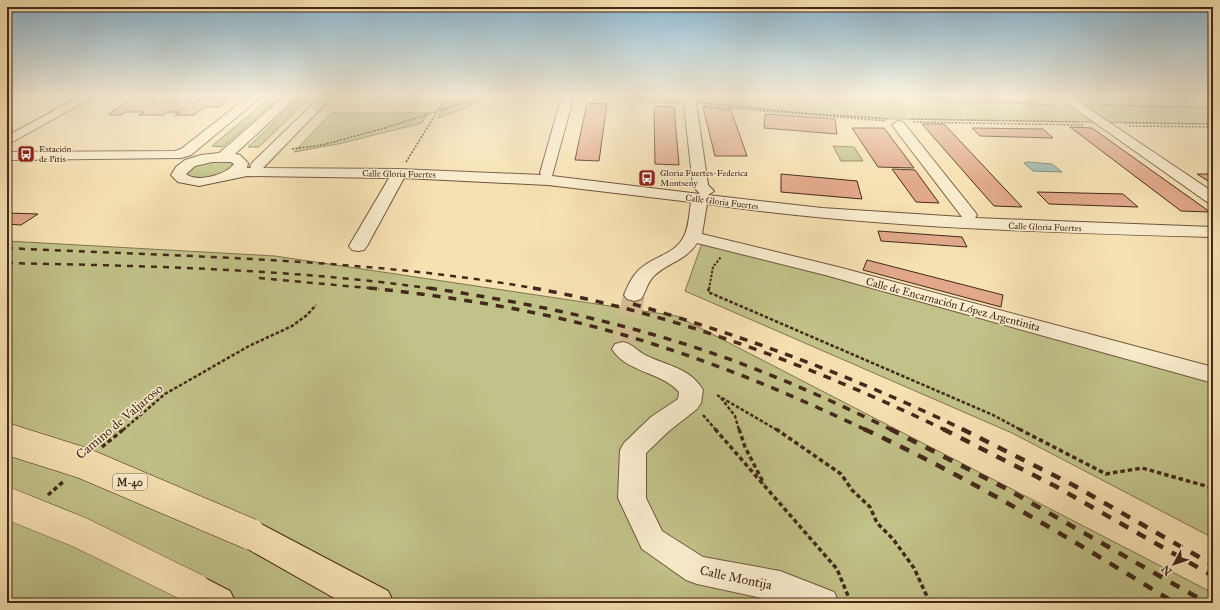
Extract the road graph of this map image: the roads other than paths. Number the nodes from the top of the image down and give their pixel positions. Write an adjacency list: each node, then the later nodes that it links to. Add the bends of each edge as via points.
1 (37, 124): 9 (street)
2 (222, 124): 12 (street)
3 (260, 124): 11 (street)
4 (298, 124): 13 (street)
5 (559, 124): 19 (street)
6 (693, 124): 20 (street)
7 (902, 124): 22 (street)
8 (1104, 124): 21 (street)
9 (7, 141)
10 (7, 156): 12 (street, via 161,157)
11 (223, 157): 12 (street); 15 (street, via 235,158)
12 (178, 162): 15 (street, via 180,177 192,181 211,180); 18 (street)
13 (257, 166): 15 (street, Calle Gloria Fuertes); 16 (street, Calle Gloria Fuertes)
14 (7, 169): 17 (street)
15 (236, 169): 16 (street, Calle Gloria Fuertes, via 247,172)
16 (402, 169): 19 (street, Calle Gloria Fuertes); 20 (street, Calle Gloria Fuertes); 26 (street)
17 (85, 170)
18 (150, 170)
19 (547, 172): 20 (street, Calle Gloria Fuertes)
20 (703, 195): 22 (street, Calle Gloria Fuertes); 24 (street, Calle Gloria Fuertes, via 765,207 907,220); 25 (street)
21 (1213, 199)
22 (969, 215): 23 (street, Calle Gloria Fuertes)
23 (1213, 224)
24 (1213, 232)
25 (692, 237): 27 (street, via 679,253 648,270 638,281); 29 (street, Calle de Encarnación López Argentinita, via 831,271)
26 (358, 246)
27 (634, 295)
28 (623, 349): 34 (street, Calle Montija, via 640,362 677,375 691,390 689,403 660,424 633,450 632,498 652,540 696,570 780,586)
29 (1213, 375)
30 (7, 439): 33 (highway, M-40, bridge, via 83,463 250,534)
31 (7, 503): 32 (highway, bridge, via 110,546)
32 (206, 596)
33 (376, 603)
34 (823, 603)

